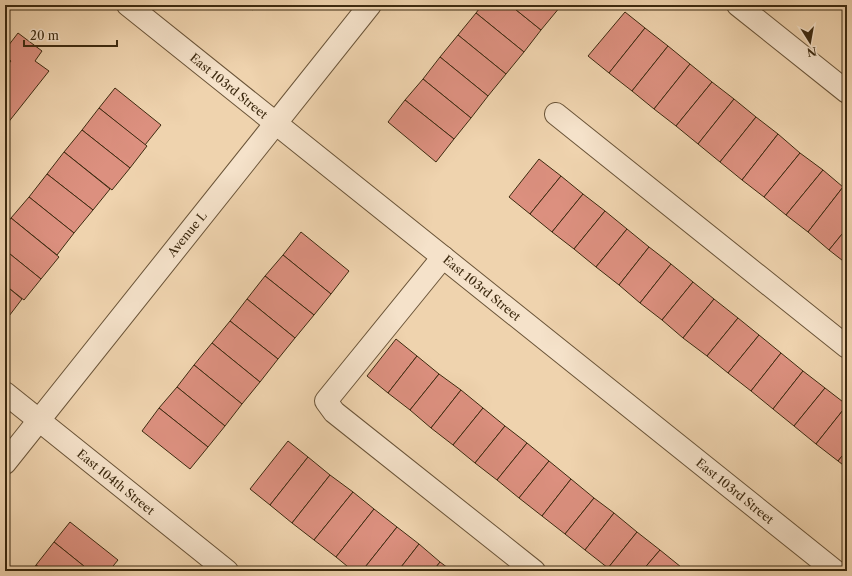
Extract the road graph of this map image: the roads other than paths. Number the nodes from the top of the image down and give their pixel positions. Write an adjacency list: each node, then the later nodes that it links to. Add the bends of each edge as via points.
1 (128, 5): 6 (street, East 103rd Street)
2 (370, 5): 6 (street, Avenue L)
3 (738, 5): 4 (street)
4 (847, 92)
5 (556, 114): 8 (street)
6 (276, 123): 7 (street, East 103rd Street); 10 (street, Avenue L)
7 (443, 257): 13 (street, via 326,401 334,412); 14 (street, East 103rd Street)
8 (847, 347)
9 (5, 393): 10 (street, East 104th Street)
10 (39, 420): 11 (street, Avenue L); 12 (street, East 104th Street)
11 (5, 462)
12 (227, 571)
13 (534, 571)
14 (835, 571)

